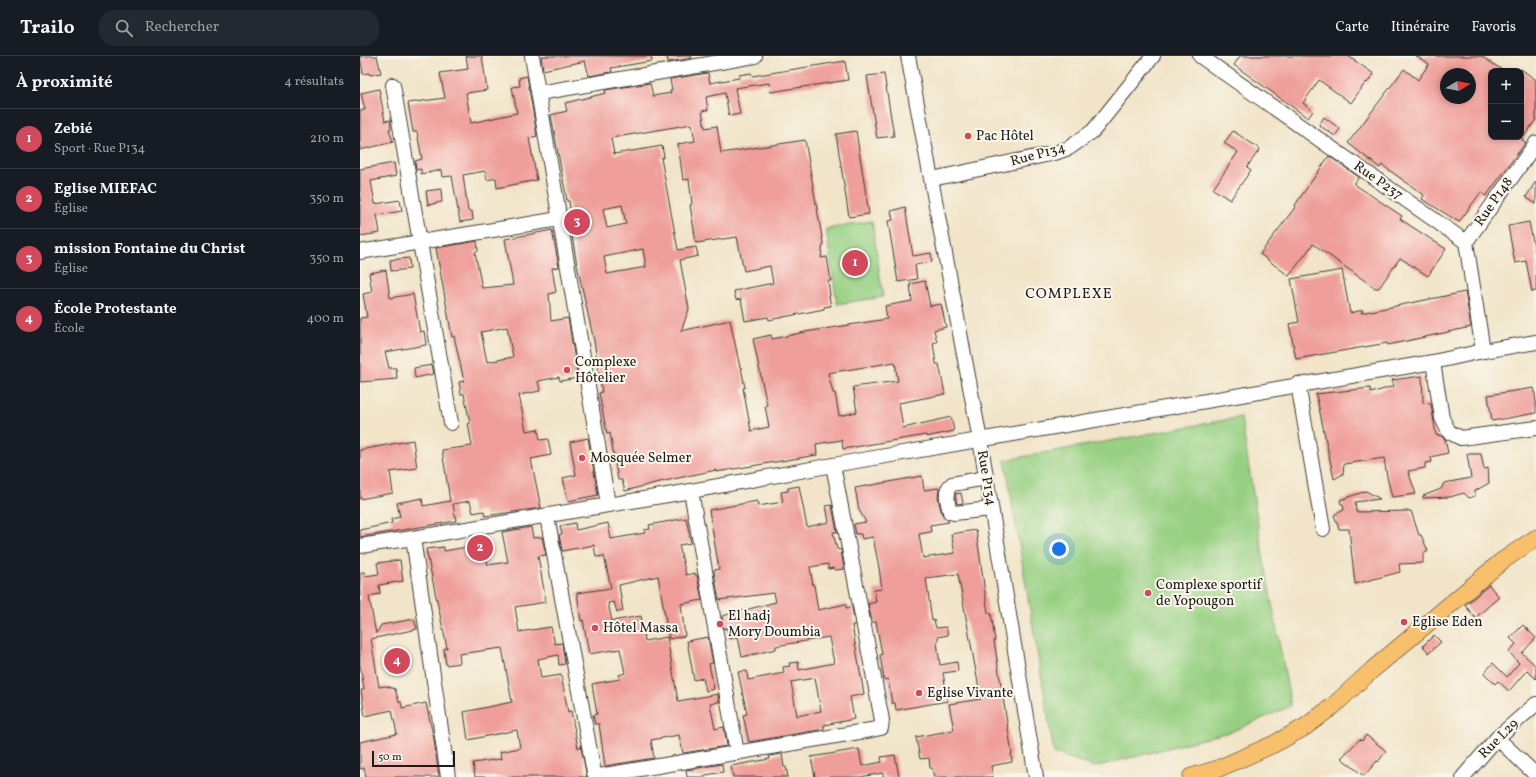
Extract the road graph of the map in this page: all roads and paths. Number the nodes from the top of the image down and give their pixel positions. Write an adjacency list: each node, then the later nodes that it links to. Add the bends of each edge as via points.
1 (532, 56): 7 (street)
2 (755, 56): 7 (street)
3 (908, 56): 9 (street, Rue P134)
4 (1153, 56): 9 (street, Rue P134, via 1093,131 1069,148)
5 (1200, 56): 12 (street, Rue P237)
6 (394, 85): 11 (street)
7 (539, 93): 10 (street)
8 (1536, 143): 12 (street, Rue P148)
9 (932, 179): 20 (street, Rue P134)
10 (559, 219): 11 (street); 24 (street)
11 (420, 241): 13 (street); 18 (street)
12 (1466, 242): 15 (street)
13 (360, 252)
14 (1536, 342): 15 (street)
15 (1482, 351): 16 (street)
16 (1433, 362): 17 (street); 19 (street, via 1442,418 1449,432 1461,438)
17 (1298, 384): 20 (street); 27 (street)
18 (451, 422)
19 (1536, 428)
20 (980, 440): 21 (street); 22 (street, Rue P134)
21 (833, 465): 23 (street); 33 (street, via 882,720 881,728)
22 (986, 478): 25 (street, Rue P134); 25 (street, via 952,484 946,494 950,512)
23 (691, 491): 24 (street); 33 (street)
24 (608, 504): 26 (street)
25 (991, 509): 36 (street, Rue P134)
26 (547, 516): 28 (street); 33 (street, via 594,773 599,776)
27 (1322, 529)
28 (413, 538): 30 (street); 35 (street)
29 (1536, 538): 37 (main road, via 1502,561 1305,727 1216,770)
30 (360, 546)
31 (1536, 704): 32 (street, Rue L29)
32 (1497, 738): 34 (street); 38 (street, Rue L29)
33 (737, 754)
34 (1536, 775)
35 (448, 777)
36 (1036, 777)
37 (1191, 777)
38 (1463, 777)

